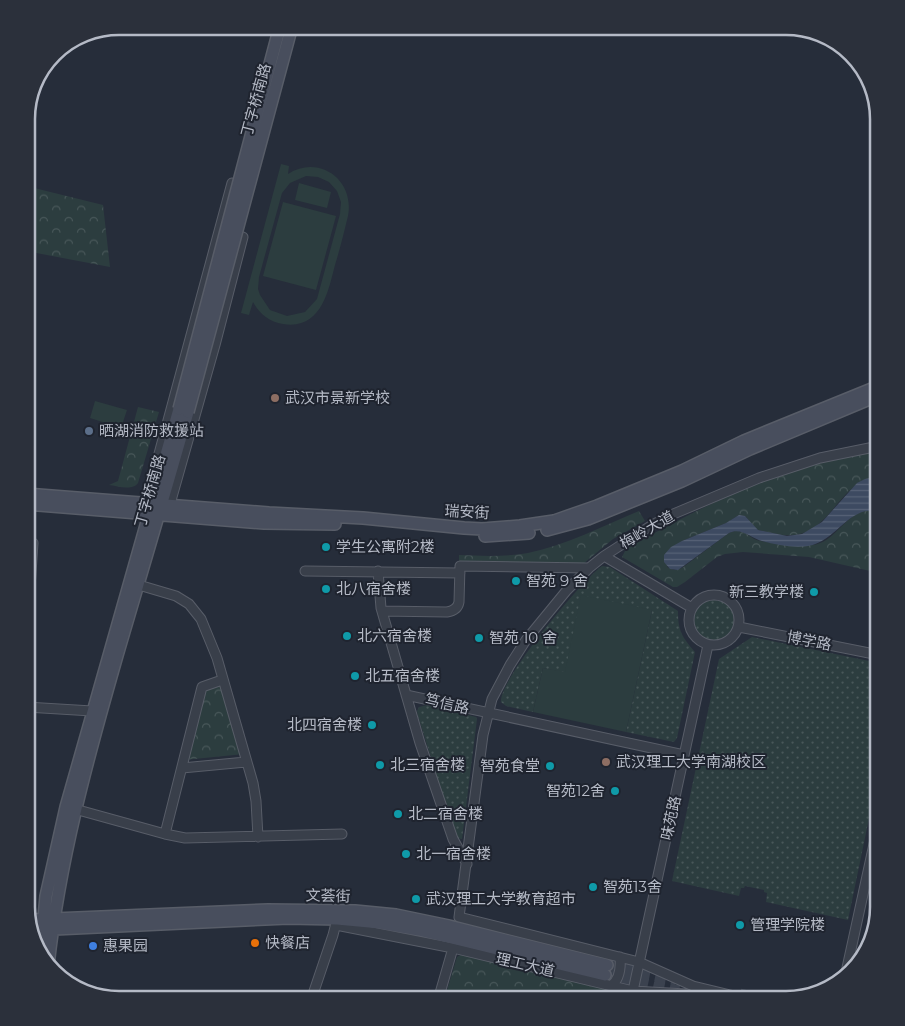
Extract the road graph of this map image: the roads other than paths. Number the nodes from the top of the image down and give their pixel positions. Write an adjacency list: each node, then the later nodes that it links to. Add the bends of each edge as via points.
1 (278, 35): 7 (main road, 丁字桥南路, bridge)
2 (289, 35): 7 (main road, 丁字桥南路, bridge)
3 (232, 184): 4 (street)
4 (219, 231): 11 (street); 11 (street, via 243,237 215,345)
5 (870, 390): 11 (main road, 瑞安街, via 597,506 543,523 494,529 464,528 362,518)
6 (870, 399): 11 (main road, 瑞安街, via 596,516 533,532 474,536 364,526 264,524)
7 (184, 410): 11 (main road, 丁字桥南路)
8 (870, 448): 12 (street, 梅岭大道, via 820,458 723,492 652,525)
9 (35, 495): 11 (main road, 瑞安街)
10 (35, 504): 11 (main road, 瑞安街)
11 (156, 507): 17 (main road, 丁字桥南路)
12 (604, 556): 13 (street, 梅岭大道); 18 (street)
13 (589, 568): 16 (street, via 460,566); 27 (street, 梅岭大道, via 526,640 497,687)
14 (305, 571): 15 (street)
15 (378, 572): 16 (street); 19 (street)
16 (460, 573): 19 (street, via 460,602 454,610)
17 (134, 583): 23 (street, via 176,596 194,609 211,639); 26 (main road, 丁字桥南路); 31 (main road, 丁字桥南路)
18 (692, 608): 20 (street, via 708,595 724,596 736,606 740,616); 21 (street, via 690,629 697,639)
19 (382, 612): 24 (street)
20 (739, 627): 21 (street, via 729,641); 22 (street, 博学路)
21 (708, 645): 28 (street, 味苑路)
22 (870, 653)
23 (222, 680): 29 (street); 30 (street, via 202,687)
24 (406, 695): 27 (street, 笃信路); 36 (street, via 453,839)
25 (35, 708): 26 (street)
26 (92, 711): 31 (main road, 丁字桥南路)
27 (488, 713): 28 (street, 笃信路); 36 (street, 梅岭大道)
28 (684, 755): 44 (street, 味苑路)
29 (246, 762): 30 (street); 34 (street, via 255,794)
30 (182, 768): 32 (street)
31 (71, 808): 32 (street); 39 (main road, 丁字桥南路, via 52,864)
32 (165, 834): 34 (street, via 195,839)
33 (342, 834): 34 (street)
34 (258, 837)
35 (870, 862): 45 (street)
36 (467, 864): 37 (street, 梅岭大道)
37 (459, 917): 43 (street, 理工大道)
38 (336, 922): 39 (main road, 文荟街, via 288,918); 41 (street, 理工大道); 46 (main road, 文荟街, via 380,923 420,930); 47 (street)
39 (45, 926): 40 (main road, 丁字桥南路); 42 (main road, 丁字桥南路); 46 (main road, 文荟街, via 268,910 362,912 449,926)
40 (42, 941)
41 (453, 948): 46 (street, 理工大道); 48 (street)
42 (47, 950)
43 (620, 957): 44 (street, 理工大道); 46 (street, via 619,976 614,983)
44 (639, 962): 50 (street, 味苑路); 51 (street, 理工大道, via 693,986)
45 (848, 964)
46 (608, 975): 49 (street, 理工大道)
47 (314, 991)
48 (441, 991)
49 (627, 991)
50 (633, 991)
51 (714, 991)

